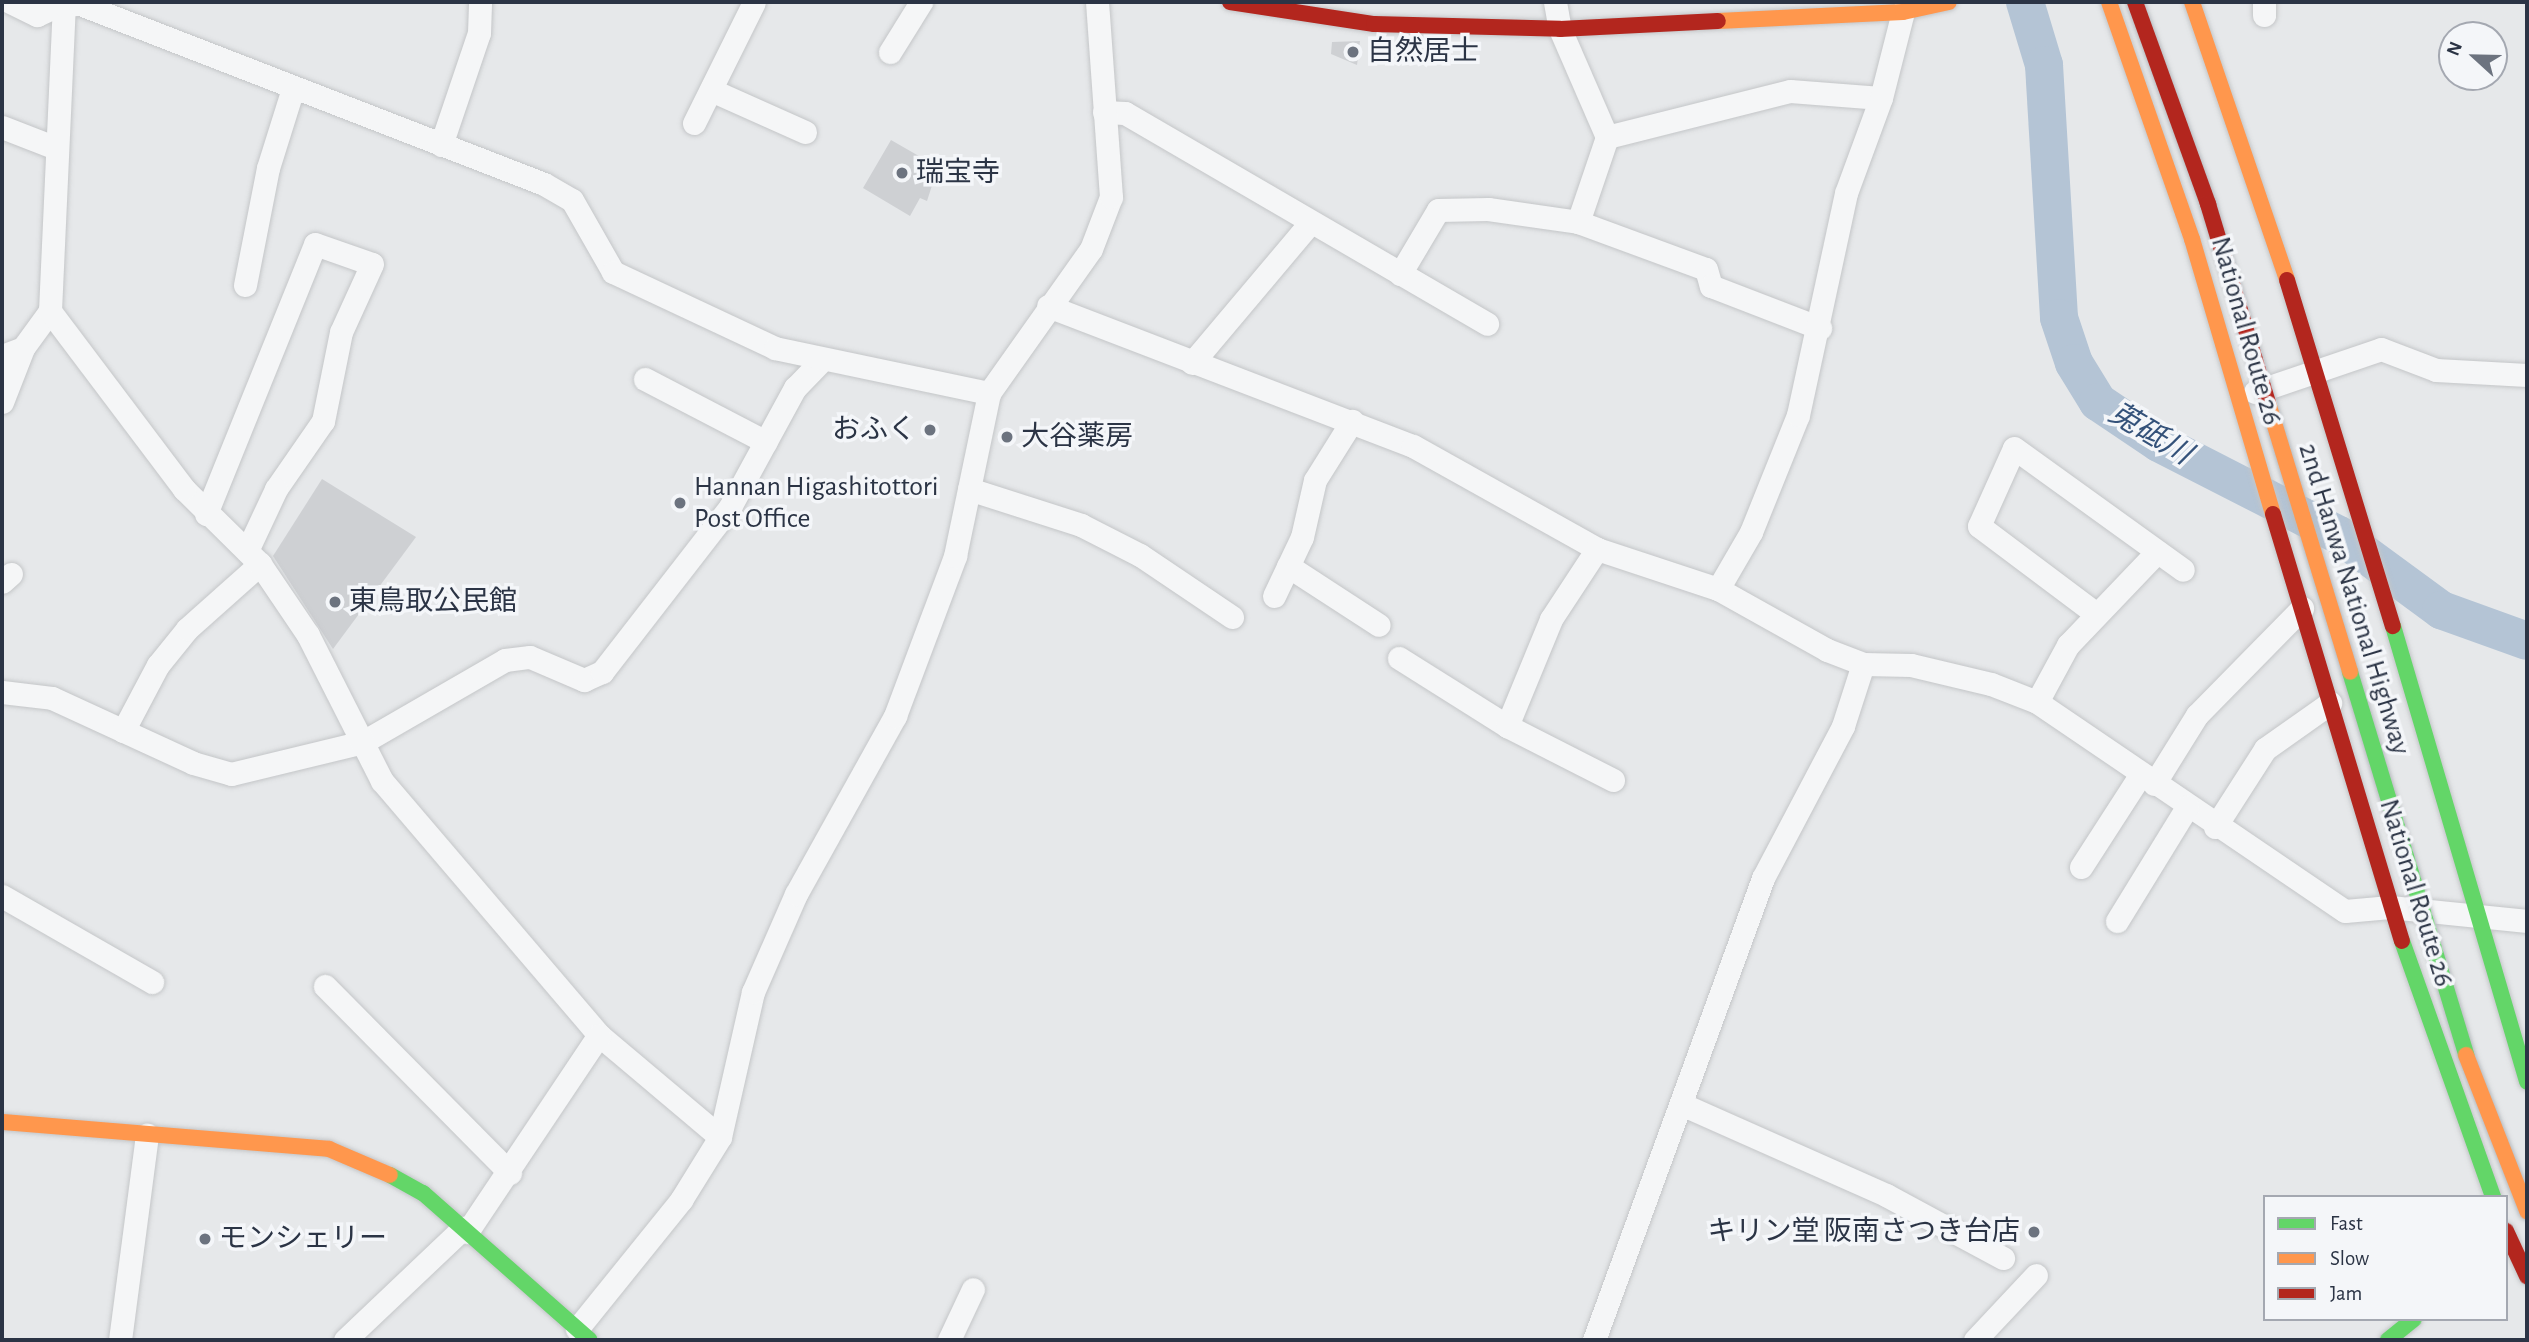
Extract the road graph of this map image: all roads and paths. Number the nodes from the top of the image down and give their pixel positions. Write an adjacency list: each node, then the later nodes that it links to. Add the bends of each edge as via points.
1 (10, 2): 12 (street, via 37,15)
2 (480, 2): 24 (street, via 479,33)
3 (754, 2): 17 (street)
4 (921, 2): 15 (street)
5 (1097, 2): 19 (street)
6 (1230, 2): 14 (main road, via 1374,24)
7 (1555, 2): 14 (street)
8 (1949, 2): 13 (main road)
9 (2109, 2): 41 (main road, National Route 26, via 2192,239)
10 (2135, 2): 86 (main road, 2nd Hanwa National Highway, bridge, via 2208,204 2466,1055)
11 (2192, 2): 37 (main road, National Route 26)
12 (64, 3): 16 (street, via 80,4); 25 (street)
13 (1903, 12): 14 (main road); 18 (street)
14 (1560, 29): 23 (street)
15 (890, 52)
16 (293, 88): 24 (street); 29 (street, via 268,168)
17 (712, 90): 20 (street); 22 (street)
18 (1881, 98): 23 (street, via 1790,91); 33 (street, via 1846,193)
19 (1104, 112): 27 (street, via 1125,113); 30 (street, via 1111,197 1091,248)
20 (694, 122)
21 (2, 127): 25 (street)
22 (805, 132)
23 (1607, 137): 26 (street)
24 (441, 145): 35 (street, via 572,200 613,272 775,348)
25 (56, 148): 31 (street)
26 (1578, 222): 28 (street, via 1488,209 1438,210); 33 (street, via 1706,269 1711,286)
27 (1308, 224): 28 (street); 36 (street)
28 (1400, 274): 32 (street)
29 (245, 285)
30 (1048, 306): 36 (street); 40 (street)
31 (50, 311): 34 (street); 46 (street)
32 (1487, 324)
33 (1820, 328): 52 (street, via 1798,415 1751,532)
34 (12, 352): 42 (street)
35 (822, 360): 40 (street); 44 (street, via 795,388)
36 (1192, 363): 43 (street)
37 (2316, 367): 38 (street, via 2381,349 2436,370); 41 (street); 73 (main road, National Route 26, via 2355,513)
38 (2527, 375)
39 (645, 379): 44 (street)
40 (989, 393): 45 (street)
41 (2239, 398): 54 (main road, National Route 26)
42 (2, 402)
43 (1352, 421): 47 (street, via 1413,446); 50 (street, via 1315,480)
44 (765, 442): 65 (street, via 730,507 602,672 584,680 530,657 505,660)
45 (969, 489): 56 (street, via 1092,531); 83 (street, via 955,556 895,716 796,894 754,992)
46 (206, 514): 49 (street); 49 (street, via 315,244 372,264 341,332 323,421 276,489)
47 (1597, 549): 52 (street); 63 (street, via 1551,620)
48 (2157, 552): 51 (street); 55 (street); 55 (street, via 2014,448 1979,526)
49 (254, 558): 64 (street, via 158,665); 65 (street, via 308,635)
50 (1288, 566): 53 (street); 57 (street)
51 (2183, 570)
52 (1718, 589): 59 (street)
53 (1274, 596)
54 (2302, 608): 62 (main road, National Route 26); 66 (street, via 2197,715)
55 (2095, 613): 61 (street, via 2068,645)
56 (1232, 617)
57 (1379, 625)
58 (1399, 658): 63 (street)
59 (1863, 664): 61 (street, via 1911,665); 80 (street, via 1843,726 1763,878)
60 (2, 692): 64 (street, via 52,698)
61 (2037, 702): 66 (street)
62 (2330, 703): 69 (street, via 2265,749); 72 (main road, National Route 26)
63 (1507, 726): 67 (street)
64 (123, 731): 65 (street, via 232,774)
65 (363, 742): 78 (street, via 382,781)
66 (2148, 779): 68 (street); 70 (street)
67 (1613, 780)
68 (2187, 807): 69 (street); 74 (street)
69 (2215, 827): 72 (street, via 2345,911)
70 (2081, 867)
71 (2, 896): 76 (street)
72 (2390, 907): 73 (street); 85 (main road, National Route 26)
73 (2477, 918): 75 (street); 79 (main road, National Route 26)
74 (2117, 921)
75 (2527, 921)
76 (152, 982)
77 (325, 986): 84 (street)
78 (599, 1035): 83 (street); 84 (street)
79 (2527, 1082)
80 (1681, 1104): 90 (street, via 1886,1195); 99 (street)
81 (2, 1122): 82 (main road)
82 (147, 1135): 88 (main road, via 329,1149 391,1173); 96 (street)
83 (720, 1137): 95 (street, via 681,1200)
84 (510, 1173): 88 (street)
85 (2492, 1195)
86 (2527, 1211)
87 (2527, 1228): 89 (main road)
88 (465, 1230): 95 (main road); 97 (street)
89 (2508, 1240): 92 (main road)
90 (2003, 1258)
91 (2036, 1275): 100 (street)
92 (2527, 1276)
93 (973, 1289): 98 (street)
94 (2412, 1321): 101 (main road)
95 (584, 1334)
96 (120, 1340)
97 (345, 1340)
98 (949, 1340)
99 (1594, 1340)
100 (1975, 1340)
101 (2388, 1340)

